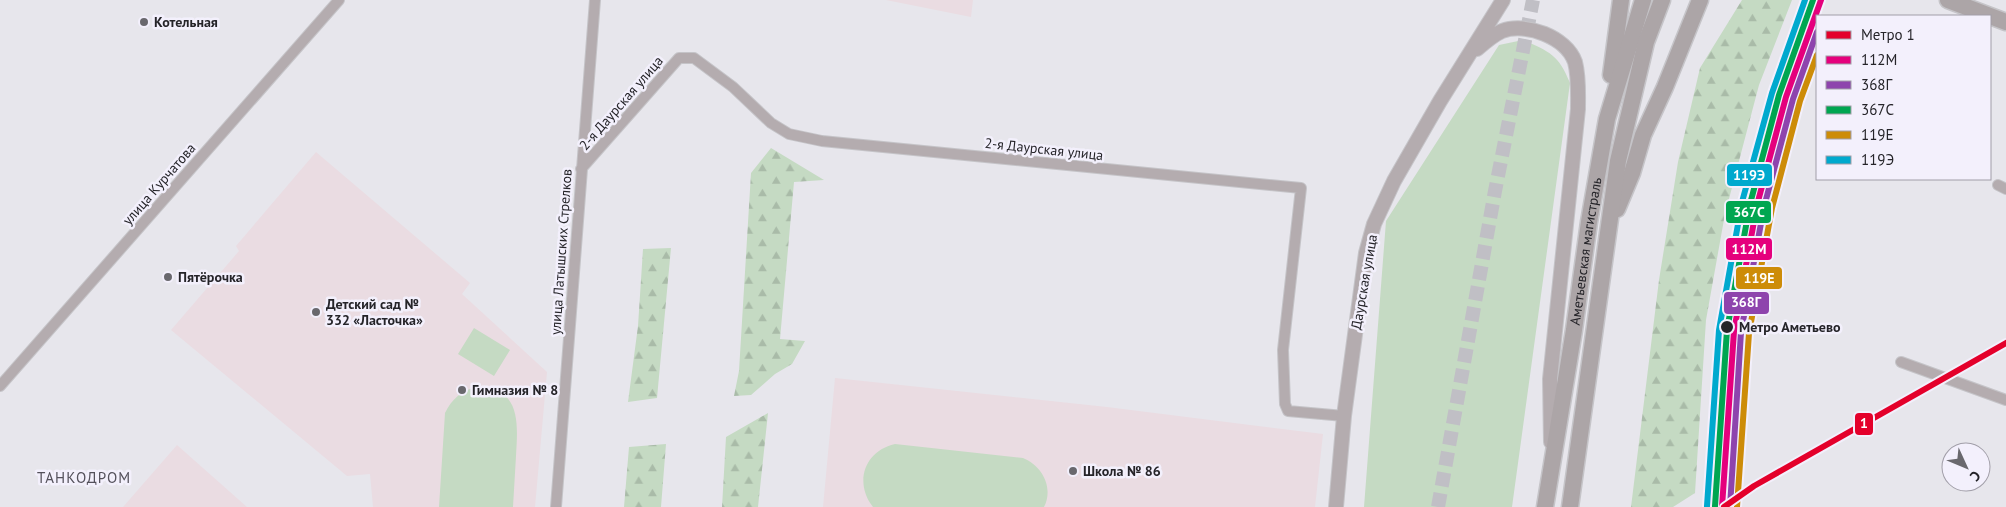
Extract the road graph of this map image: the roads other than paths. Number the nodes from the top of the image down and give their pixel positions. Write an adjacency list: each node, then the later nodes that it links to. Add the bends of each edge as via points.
1 (339, 0): 17 (street, улица Курчатова)
2 (595, 0): 14 (street, улица Латышских Стрелков)
3 (1502, 0): 12 (street, Даурская улица)
4 (1621, 0): 13 (main road)
5 (1643, 0): 13 (main road, Аметьевская магистраль)
6 (1662, 0): 15 (main road, Аметьевская магистраль, via 1646,42 1631,102)
7 (1700, 0): 15 (main road, via 1643,135 1632,173)
8 (1948, 0): 9 (main road)
9 (1988, 15)
10 (1991, 16): 11 (main road)
11 (2006, 22)
12 (1464, 62): 19 (street, Даурская улица, via 1394,181 1374,224 1366,252); 20 (street, via 1487,40 1503,31 1522,28 1550,37 1564,46 1574,61 1578,108 1550,378)
13 (1607, 119): 20 (main road, Аметьевская магистраль)
14 (581, 169): 19 (street, 2-я Даурская улица, via 679,58 694,58 789,134 822,141 1301,188 1282,350 1285,404 1288,411); 21 (street, улица Латышских Стрелков)
15 (1607, 232): 24 (main road, Аметьевская магистраль)
16 (1901, 362): 18 (street)
17 (0, 386)
18 (2006, 400)
19 (1344, 416): 22 (street, Даурская улица)
20 (1551, 464): 23 (main road, Аметьевская магистраль)
21 (556, 507)
22 (1336, 507)
23 (1545, 507)
24 (1570, 507)

